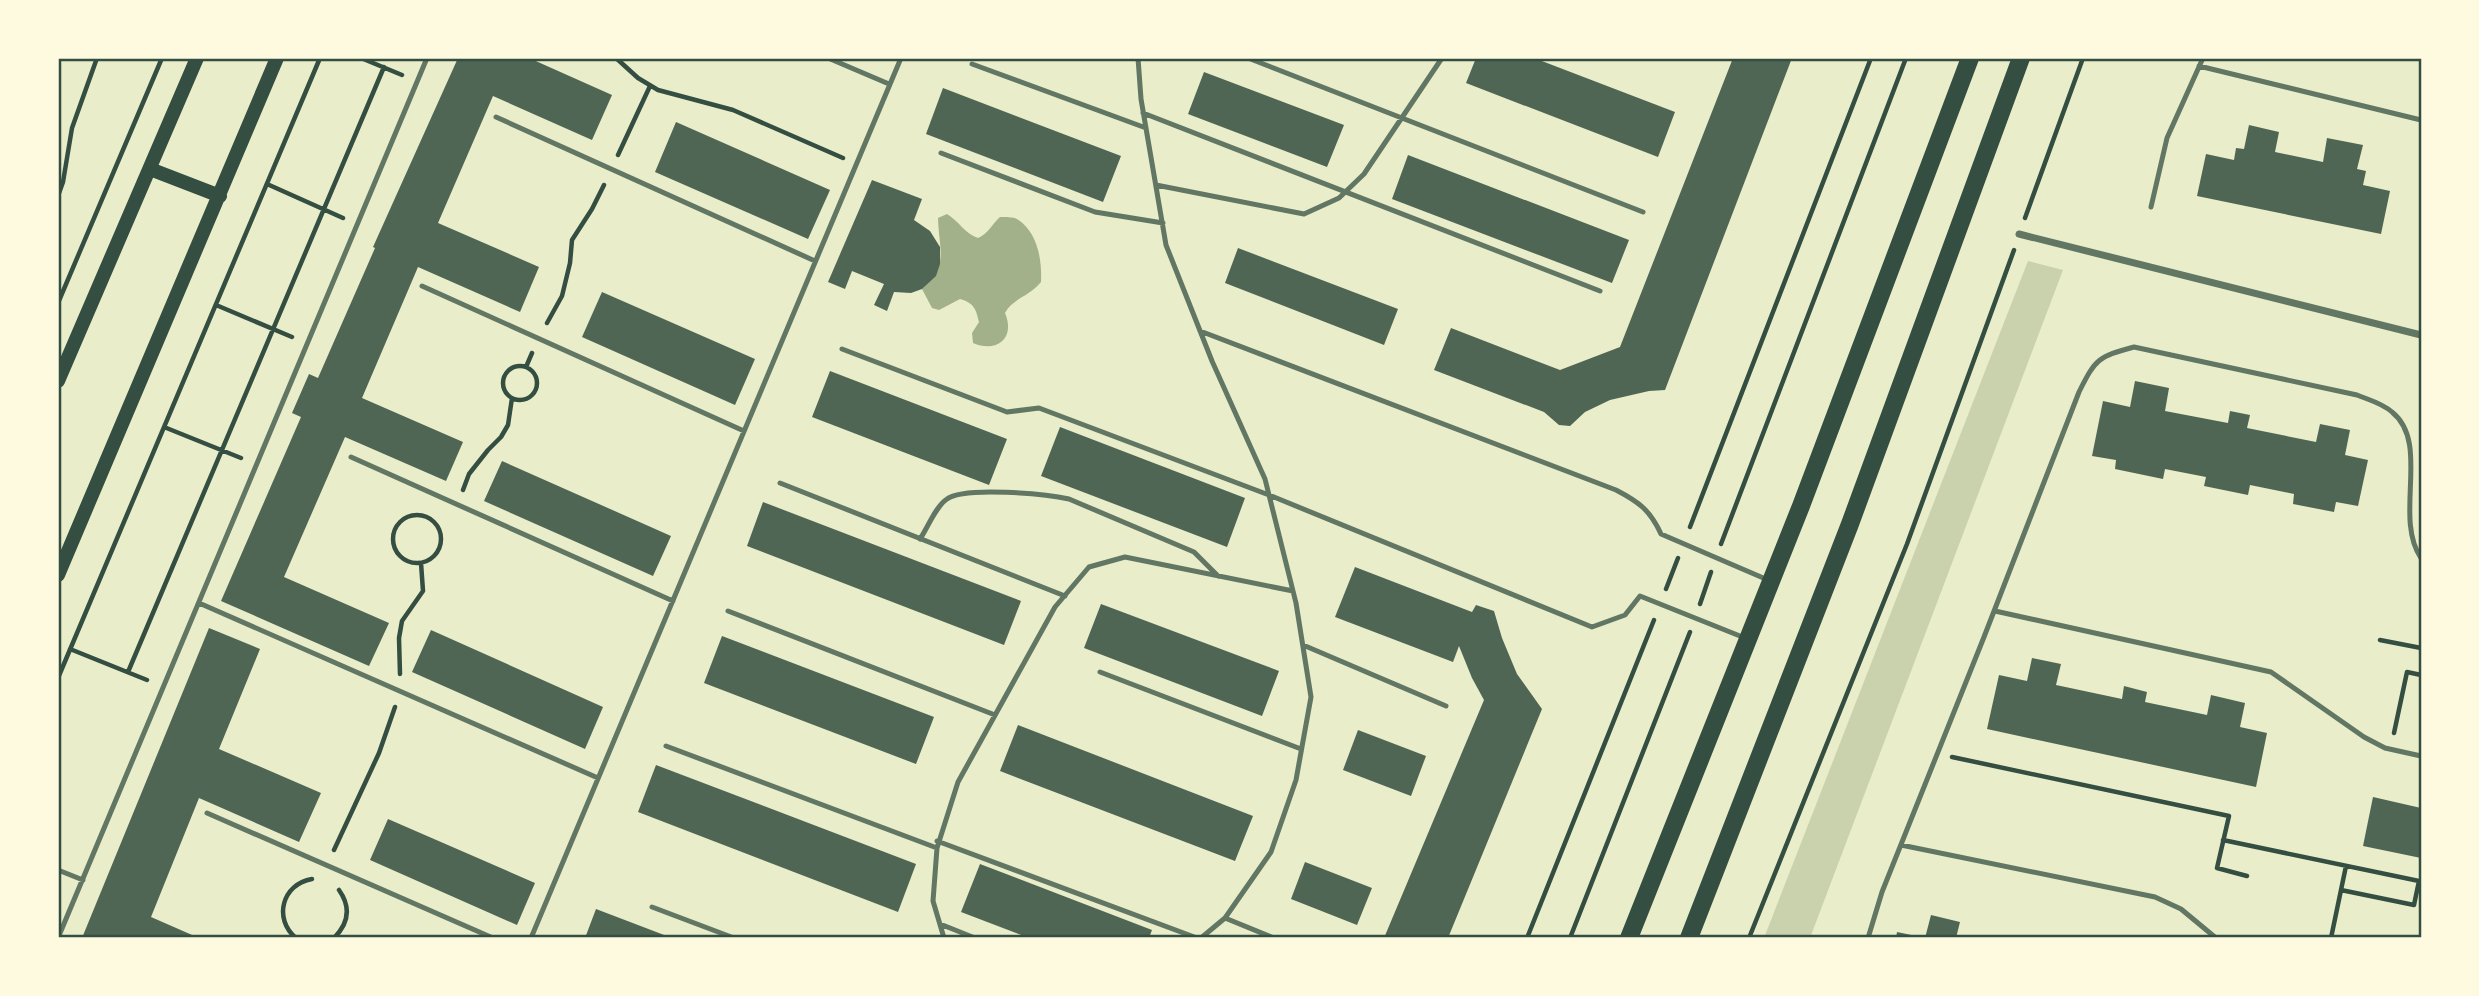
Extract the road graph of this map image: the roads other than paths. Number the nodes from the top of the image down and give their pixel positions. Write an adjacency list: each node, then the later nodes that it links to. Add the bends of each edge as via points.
1 (198, 58): 21 (main road)
2 (277, 58): 24 (main road)
3 (427, 58): 48 (lane)
4 (828, 58): 14 (lane)
5 (901, 58): 14 (lane)
6 (1139, 58): 15 (lane)
7 (1248, 58): 17 (lane)
8 (1443, 58): 17 (lane)
9 (1970, 58): 44 (main road)
10 (2021, 58): 78 (main road, via 1850,523)
11 (2203, 58): 13 (lane)
12 (972, 64): 19 (lane)
13 (2199, 66): 18 (lane); 25 (lane, via 2168,138)
14 (889, 84): 29 (lane)
15 (1143, 113): 19 (lane); 23 (lane)
16 (496, 117): 29 (lane)
17 (1401, 119): 23 (lane, via 1364,174); 26 (lane)
18 (2421, 120)
19 (1146, 128): 22 (lane)
20 (941, 153): 27 (lane, via 1095,212)
21 (150, 169): 24 (main road); 35 (main road)
22 (1156, 185): 23 (lane, via 1304,214); 27 (lane)
23 (1346, 192): 31 (lane)
24 (220, 195): 42 (main road)
25 (2151, 207)
26 (1643, 212)
27 (1163, 223): 32 (lane, via 1166,245)
28 (2019, 234): 33 (street)
29 (815, 261): 36 (lane)
30 (422, 286): 36 (lane)
31 (1600, 291)
32 (1199, 331): 39 (lane); 44 (lane, via 1616,490 1638,502 1661,534)
33 (2421, 335)
34 (842, 349): 39 (lane, via 1007,412 1040,408)
35 (58, 381)
36 (744, 431): 47 (lane)
37 (351, 457): 47 (lane)
38 (780, 483): 40 (lane)
39 (1269, 495): 45 (lane); 51 (lane, via 1592,627 1625,615 1640,596)
40 (920, 539): 43 (lane, via 944,500 958,493 1049,494 1194,552); 46 (lane)
41 (2421, 558): 50 (lane, via 2411,538 2409,445 2404,426 2393,412 2357,395 2134,347 2105,355 2090,370)
42 (58, 575)
43 (1218, 576): 45 (lane); 46 (lane, via 1125,557 1090,567)
44 (1771, 581): 51 (main road)
45 (1293, 591): 52 (lane)
46 (1065, 596): 55 (lane)
47 (673, 601): 59 (lane)
48 (199, 603): 59 (lane); 65 (lane)
49 (728, 611): 55 (lane)
50 (1994, 611): 58 (lane, via 2271,672 2364,737); 62 (lane)
51 (1748, 639): 77 (main road)
52 (1303, 645): 54 (lane); 57 (lane, via 1311,697)
53 (1100, 672): 57 (lane)
54 (1446, 705)
55 (995, 715): 61 (lane, via 957,782)
56 (666, 746): 63 (lane)
57 (1301, 749): 67 (lane, via 1296,780 1271,852)
58 (2421, 756)
59 (598, 778): 71 (lane)
60 (207, 813): 70 (lane)
61 (937, 841): 63 (lane); 75 (lane)
62 (1901, 845): 79 (lane); 80 (lane, via 2155,897 2181,909)
63 (937, 848): 68 (lane, via 933,901)
64 (58, 870): 65 (lane)
65 (83, 880): 69 (lane)
66 (652, 907): 72 (lane)
67 (1225, 918): 75 (lane); 76 (lane)
68 (940, 925): 73 (lane); 74 (lane)
69 (58, 938)
70 (494, 938)
71 (531, 938)
72 (734, 938)
73 (944, 938)
74 (975, 938)
75 (1199, 938)
76 (1274, 938)
77 (1629, 938)
78 (1689, 938)
79 (1868, 938)
80 (2216, 938)

